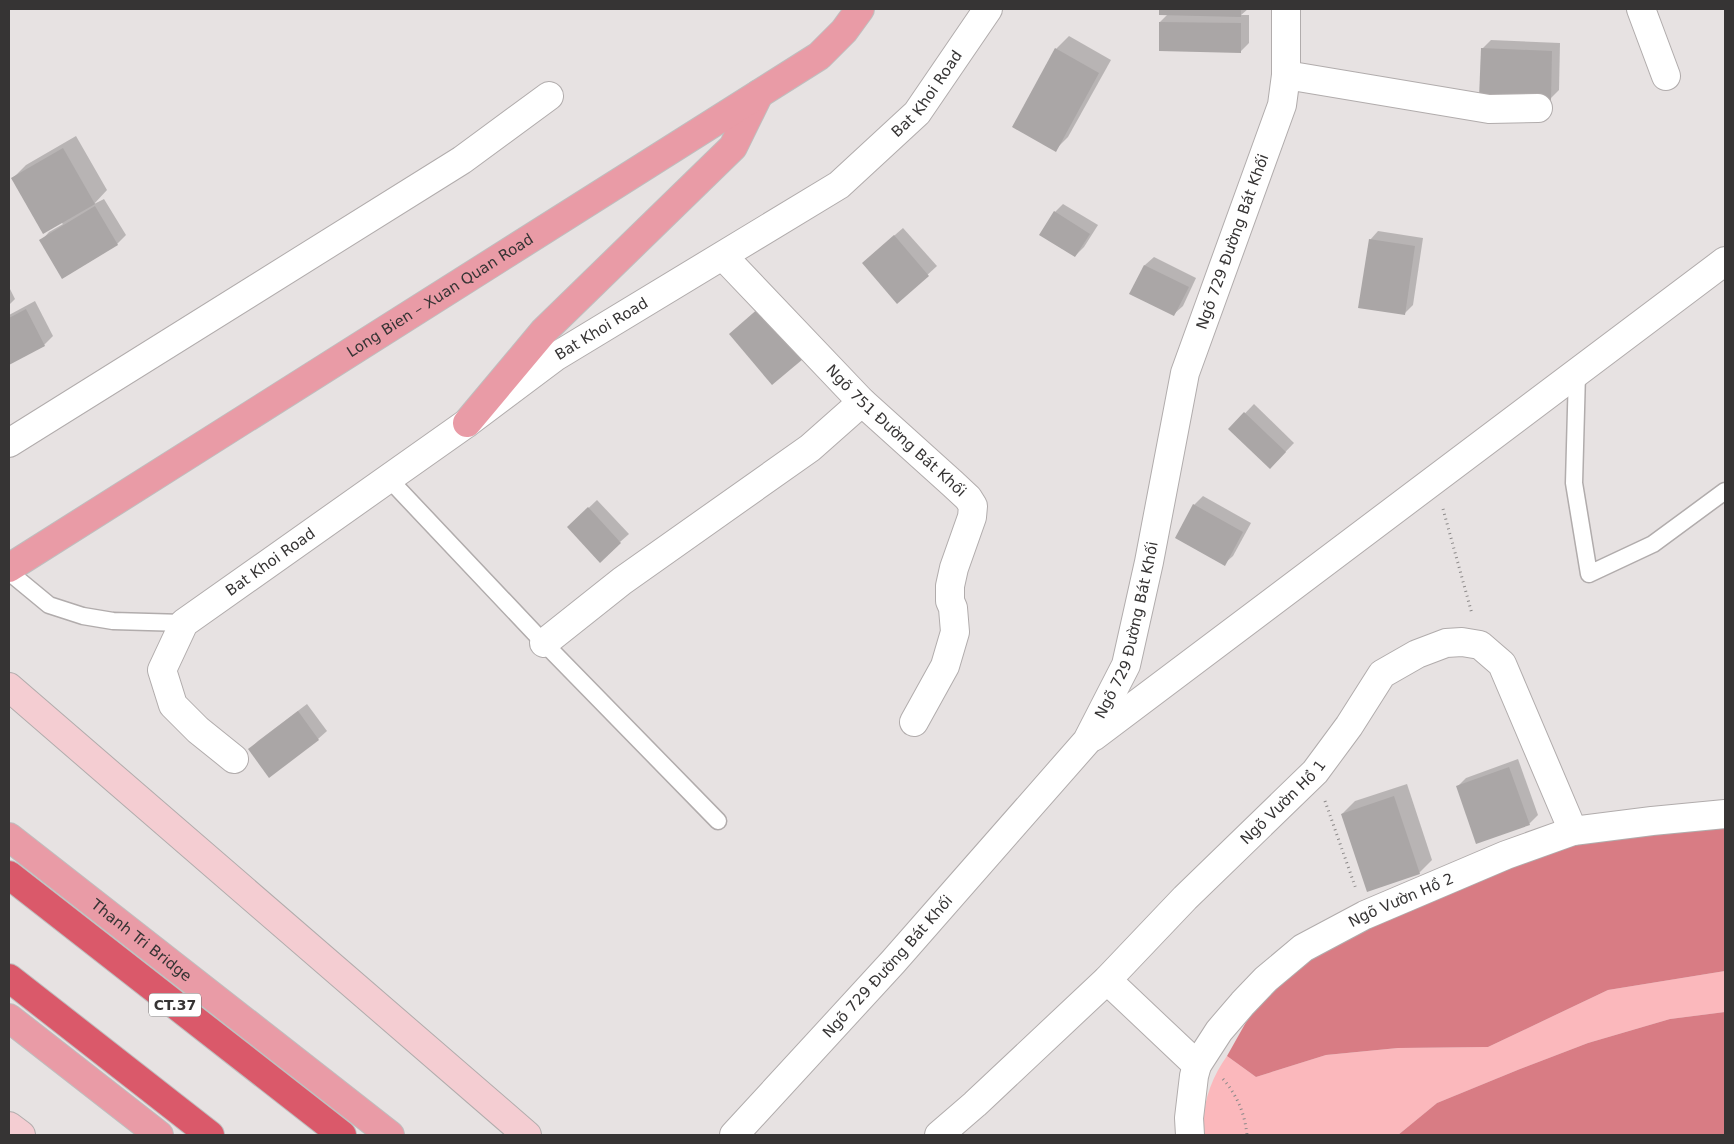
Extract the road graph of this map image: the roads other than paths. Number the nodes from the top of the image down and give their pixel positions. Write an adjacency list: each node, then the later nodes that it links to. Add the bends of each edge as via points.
1 (860, 9): 7 (main road, Long Bien – Xuan Quan Road, via 819,56)
2 (988, 9): 10 (street, Bat Khoi Road, via 917,113 839,185)
3 (1286, 9): 5 (street, Ngõ 729 Đường Bát Khối)
4 (1641, 9): 6 (street)
5 (1286, 75): 9 (street, via 1489,109); 24 (street, Ngõ 729 Đường Bát Khối, via 1282,105 1185,373 1126,665)
6 (1666, 76)
7 (759, 94): 14 (main road, via 733,147 544,331); 18 (main road, Long Bien – Xuan Quan Road)
8 (549, 96): 15 (street, via 462,160)
9 (1538, 108)
10 (723, 256): 13 (street, Ngõ 751 Đường Bát Khối); 14 (street, Bat Khoi Road, via 555,357)
11 (1725, 261): 12 (street)
12 (1577, 373): 17 (lane, via 1574,483 1589,574 1653,544); 24 (street)
13 (862, 402): 21 (street, via 810,448 622,580); 23 (street, Ngõ 751 Đường Bát Khối, via 973,506 950,586 955,632 945,666)
14 (467, 423): 16 (street, Bat Khoi Road)
15 (9, 442)
16 (389, 479): 20 (street, Bat Khoi Road); 21 (lane)
17 (1725, 491)
18 (9, 568)
19 (9, 572): 20 (lane, via 49,605 83,616 113,622)
20 (184, 623): 25 (street, via 162,670 173,705)
21 (544, 643): 27 (lane)
22 (9, 687): 41 (main road)
23 (914, 722)
24 (1087, 741): 42 (street, Ngõ 729 Đường Bát Khối, via 893,962)
25 (234, 759)
26 (1725, 814): 28 (street, Ngõ Vườn Hồ 2)
27 (718, 821)
28 (1573, 831): 32 (street, Ngõ Vườn Hồ 1, via 1502,664 1480,645 1446,643 1417,654 1382,674 1349,726 1314,772 1185,898); 34 (street, Ngõ Vườn Hồ 2, via 1506,855 1365,914 1303,948 1266,979 1219,1031)
29 (9, 837): 40 (main road, Thanh Tri Bridge)
30 (9, 875): 39 (highway, Thanh Tri Bridge / CT.37)
31 (9, 978): 38 (highway)
32 (1107, 980): 34 (street); 43 (street, Ngõ Vườn Hồ 1)
33 (9, 1018): 37 (main road)
34 (1197, 1065): 44 (street, Ngõ Vườn Hồ 2, via 1189,1118)
35 (9, 1126): 36 (main road)
36 (20, 1135)
37 (159, 1135)
38 (210, 1135)
39 (342, 1135)
40 (390, 1135)
41 (527, 1135)
42 (734, 1135)
43 (939, 1135)
44 (1190, 1135)

